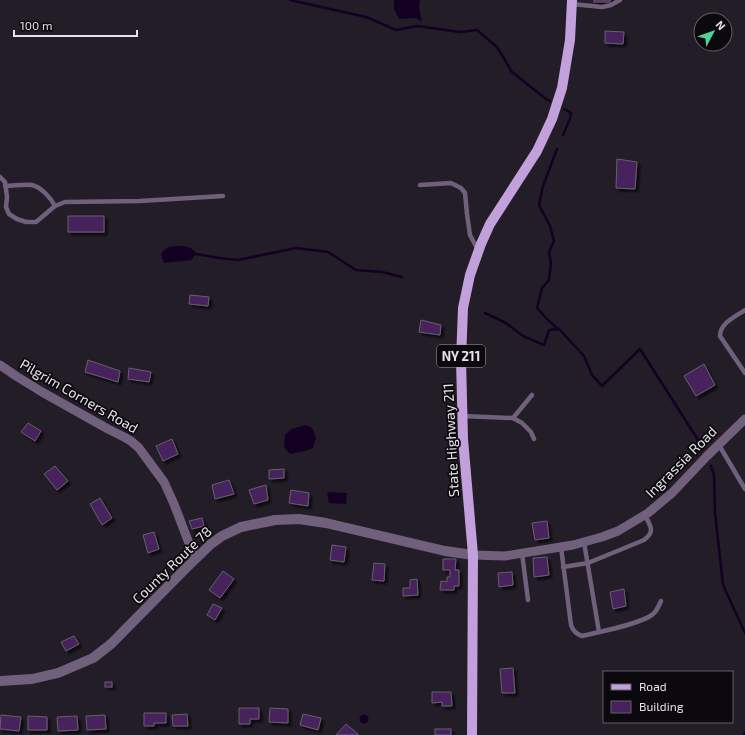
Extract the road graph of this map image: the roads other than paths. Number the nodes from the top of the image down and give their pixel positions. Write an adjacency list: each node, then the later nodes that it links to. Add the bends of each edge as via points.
1 (620, 0): 2 (lane, via 611,6 602,7)
2 (572, 2): 8 (main road, State Highway 211 / NY 211, via 570,40 562,88 552,119 537,152 490,224)
3 (0, 177): 5 (lane)
4 (420, 185): 8 (lane, via 451,183 461,188 465,193 470,235)
5 (6, 186): 7 (lane, via 33,185 43,191); 7 (lane, via 6,207 9,214 17,219 36,222)
6 (223, 196): 7 (lane, via 65,202)
7 (55, 206)
8 (478, 251): 13 (main road, State Highway 211 / NY 211, via 463,308)
9 (745, 310): 11 (lane, via 728,321 720,331 720,336)
10 (0, 365): 24 (street, Pilgrim Corners Road, via 139,448 164,482)
11 (745, 373)
12 (532, 395): 14 (lane)
13 (462, 416): 14 (lane); 23 (main road, State Highway 211 / NY 211)
14 (513, 418): 16 (lane, via 522,423)
15 (745, 419): 17 (street, Ingrassia Road)
16 (534, 439)
17 (719, 445): 18 (lane); 19 (street, Ingrassia Road, via 672,494)
18 (745, 489)
19 (645, 515): 20 (street, Ingrassia Road, via 618,531); 25 (lane, via 652,529 648,537)
20 (584, 542): 21 (street, Ingrassia Road); 25 (lane)
21 (561, 547): 22 (street, Ingrassia Road); 26 (lane)
22 (522, 553): 23 (street, Ingrassia Road, via 505,556); 27 (lane)
23 (473, 555): 24 (street, County Route 78, via 298,519 275,520 241,527 222,536); 31 (main road, State Highway 211 / NY 211)
24 (196, 559): 30 (street, County Route 78, via 111,644 93,658 58,673 32,679)
25 (588, 563): 26 (lane); 29 (lane)
26 (563, 567): 29 (lane, via 572,629 582,636)
27 (528, 600)
28 (661, 601): 29 (lane, via 647,619)
29 (599, 632)
30 (0, 681)
31 (472, 735)

